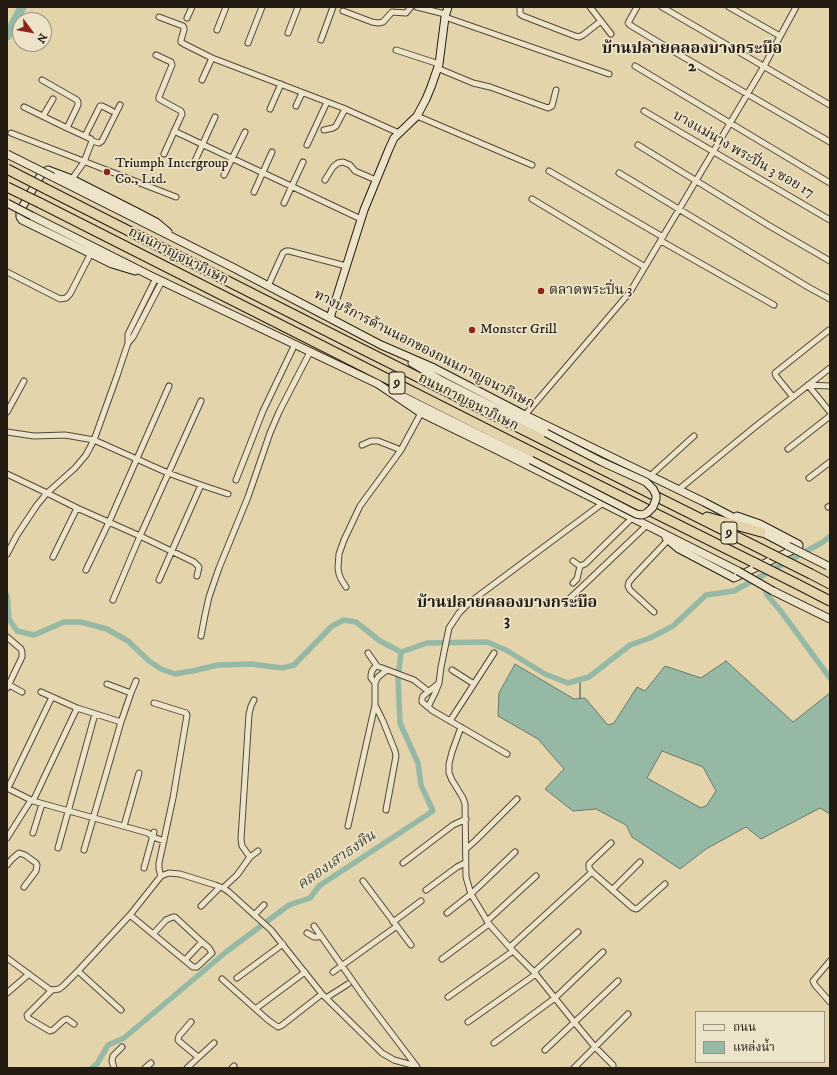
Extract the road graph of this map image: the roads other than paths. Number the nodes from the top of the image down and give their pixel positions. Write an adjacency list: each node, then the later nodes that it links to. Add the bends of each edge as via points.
1 (192, 7): 17 (street)
2 (226, 7): 19 (street)
3 (262, 7): 24 (street)
4 (298, 7): 20 (street)
5 (333, 7): 23 (street)
6 (411, 7): 14 (street, via 406,14 392,12 383,22 378,23)
7 (417, 7): 15 (street)
8 (520, 7): 18 (street, via 520,14 523,16 579,37)
9 (590, 7): 18 (street)
10 (637, 7): 37 (street, via 628,23 630,25)
11 (662, 7): 30 (street)
12 (729, 7): 22 (street)
13 (795, 7): 22 (street)
14 (343, 11)
15 (446, 13): 28 (main road); 31 (street)
16 (159, 17): 27 (street, via 183,26 181,42)
17 (187, 18)
18 (601, 21): 21 (street)
19 (217, 30)
20 (288, 32)
21 (610, 34)
22 (780, 36): 30 (street)
23 (321, 40)
24 (248, 42)
25 (396, 50): 28 (street)
26 (156, 55): 54 (street, via 172,64 159,99 181,111)
27 (212, 58): 33 (street); 34 (street)
28 (438, 66): 35 (street, via 474,83 548,108 552,106); 49 (main road, via 426,99)
29 (635, 66): 51 (street)
30 (764, 66): 37 (street); 41 (street)
31 (609, 74)
32 (42, 80): 52 (street, via 77,100)
33 (202, 80)
34 (281, 84): 36 (street); 44 (street)
35 (556, 90)
36 (302, 93): 39 (street); 42 (street)
37 (747, 94): 51 (street); 60 (street)
38 (53, 99): 48 (street)
39 (327, 102): 45 (street); 63 (street)
40 (120, 105): 59 (street, via 102,141)
41 (830, 105)
42 (296, 106)
43 (24, 107): 48 (street)
44 (270, 109)
45 (345, 109): 53 (street, via 336,126); 57 (street)
46 (112, 111): 58 (street, via 100,106)
47 (644, 111): 64 (street, บางแม่นาง พระปิ่น 3 ซอย 17)
48 (43, 116): 52 (street)
49 (416, 116): 57 (main road); 72 (street)
50 (215, 117): 61 (street)
51 (730, 123): 64 (street); 82 (street)
52 (67, 128): 58 (street)
53 (324, 130)
54 (174, 131): 61 (street); 67 (street)
55 (245, 132): 68 (street)
56 (11, 133): 69 (street)
57 (399, 133): 80 (main road, via 390,145)
58 (85, 136): 59 (street)
59 (92, 141): 69 (street)
60 (830, 142)
61 (203, 144): 68 (street); 71 (street)
62 (638, 144): 81 (street)
63 (307, 145)
64 (714, 151): 81 (street); 92 (street, บางแม่นาง พระปิ่น 3 ซอย 17)
65 (272, 152): 75 (street)
66 (7, 154): 94 (main road, ทางบริการด้านนอกของถนนกาญจนาภิเษก, bridge)
67 (164, 154)
68 (232, 159): 75 (street); 77 (street)
69 (84, 162): 78 (street); 86 (street)
70 (303, 162): 84 (street)
71 (194, 163)
72 (532, 165)
73 (7, 169): 141 (highway, ถนนกาญจนาภิเษก / 9, bridge)
74 (549, 171): 93 (street)
75 (262, 173): 84 (street); 85 (street)
76 (619, 174): 90 (street)
77 (224, 175)
78 (72, 179): 94 (main road, via 156,222); 95 (main road, via 51,170 44,170 20,211 20,217)
79 (325, 180): 80 (street, via 333,167 343,162 355,171)
80 (376, 180): 91 (main road)
81 (696, 180): 90 (street); 96 (street)
82 (830, 183)
83 (7, 186): 164 (highway, ถนนกาญจนาภิเษก / 9, bridge)
84 (292, 186): 89 (street); 91 (street)
85 (254, 192)
86 (176, 197)
87 (532, 199): 98 (street)
88 (7, 203): 100 (main road, bridge)
89 (284, 203)
90 (679, 209): 93 (street); 102 (street)
91 (361, 219): 97 (main road)
92 (830, 220)
93 (662, 239): 98 (street); 103 (street)
94 (182, 243): 101 (main road, ทางบริการด้านนอกของถนนกาญจนาภิเษก)
95 (91, 253): 99 (street, via 66,298 60,298); 100 (main road, via 119,266)
96 (830, 261)
97 (346, 266): 101 (street, via 286,251); 104 (main road)
98 (645, 267): 120 (street, via 627,296)
99 (7, 272)
100 (156, 278): 106 (main road); 124 (street, via 133,337 128,343)
101 (268, 286): 104 (main road, ทางบริการด้านนอกของถนนกาญจนาภิเษก)
102 (830, 299)
103 (774, 305)
104 (330, 318): 107 (main road, ทางบริการด้านนอกของถนนกาญจนาภิเษก)
105 (829, 330): 115 (street, via 775,373)
106 (296, 344): 108 (main road); 134 (street, via 261,415)
107 (381, 344): 111 (main road, bridge, via 439,379 646,482 654,489 656,495 653,507 645,514 636,514); 120 (main road, ทางบริการด้านนอกของถนนกาญจนาภิเษก)
108 (310, 352): 111 (main road); 167 (street, via 270,433 209,597)
109 (830, 368): 112 (street)
110 (24, 381): 117 (street)
111 (378, 384): 119 (main road)
112 (808, 385): 114 (street); 115 (street); 118 (street)
113 (169, 386): 128 (street)
114 (830, 386)
115 (793, 397): 136 (street)
116 (201, 401): 130 (street)
117 (7, 412)
118 (830, 412)
119 (421, 413): 127 (street); 139 (main road)
120 (526, 415): 132 (main road, ทางบริการด้านนอกของถนนกาญจนาภิเษก)
121 (830, 416): 126 (street)
122 (7, 432): 124 (street, via 34,436 65,435)
123 (694, 436): 132 (street)
124 (94, 440): 128 (street); 137 (street, via 75,468)
125 (362, 445): 127 (street, via 378,441)
126 (788, 449)
127 (401, 450): 161 (street, via 360,506 344,540 338,568 341,580)
128 (136, 458): 130 (street); 144 (street)
129 (830, 462): 133 (street)
130 (168, 473): 135 (street); 148 (street)
131 (8, 476): 137 (street)
132 (650, 476): 136 (main road, ทางบริการด้านนอกของถนนกาญจนาภิเษก)
133 (809, 478)
134 (236, 480)
135 (201, 485): 138 (street); 150 (street)
136 (678, 490): 142 (main road, ทางบริการด้านนอกของถนนกาญจนาภิเษก)
137 (47, 493): 140 (street); 151 (street, via 17,535)
138 (228, 494)
139 (603, 503): 143 (main road); 176 (street, via 470,602 459,613 449,628)
140 (77, 508): 144 (street); 152 (street)
141 (686, 511): 147 (highway); 160 (highway, ถนนกาญจนาภิเษก / 9, bridge)
142 (723, 512): 147 (main road, ทางบริการด้านนอกของถนนกาญจนาภิเษก); 149 (main road, via 760,524 799,545 734,578 679,549)
143 (632, 518): 145 (main road); 154 (street)
144 (109, 522): 148 (street); 156 (street)
145 (647, 525): 146 (main road); 163 (street)
146 (657, 530): 149 (main road); 166 (main road, bridge)
147 (762, 532): 155 (main road, ทางบริการด้านนอกของถนนกาญจนาภิเษก, bridge)
148 (140, 536): 150 (street); 162 (street)
149 (668, 540): 165 (street, via 634,576 628,586)
150 (171, 551): 157 (street, via 198,565); 158 (street)
151 (7, 554)
152 (53, 556)
153 (573, 561): 154 (street)
154 (580, 566): 159 (street, via 577,579)
155 (829, 567)
156 (86, 570)
157 (197, 576)
158 (159, 580)
159 (573, 583)
160 (830, 584)
161 (346, 586)
162 (113, 600)
163 (567, 601)
164 (830, 601)
165 (654, 612)
166 (830, 619)
167 (201, 636)
168 (7, 637): 179 (street, via 22,652)
169 (368, 653): 171 (street)
170 (494, 653): 178 (street)
171 (378, 666): 172 (street); 175 (street, via 371,675)
172 (387, 670): 175 (street, via 381,673); 180 (street, via 414,680)
173 (452, 670): 178 (street)
174 (136, 681): 183 (street)
175 (375, 683): 187 (street)
176 (438, 683): 180 (street); 188 (street)
177 (107, 684): 183 (street)
178 (474, 684): 191 (street)
179 (8, 687): 181 (street)
180 (428, 691): 188 (street, via 422,702)
181 (22, 692)
182 (41, 692): 184 (street)
183 (131, 693): 192 (street)
184 (52, 697): 189 (street); 196 (street)
185 (254, 700): 217 (street, via 249,714 241,839 242,846)
186 (154, 703): 208 (street, via 187,715)
187 (375, 705): 201 (street, via 396,756); 205 (street)
188 (428, 707): 191 (street)
189 (77, 708): 190 (street); 198 (street)
190 (95, 714): 192 (street); 200 (street)
191 (450, 721): 193 (street)
192 (121, 722): 202 (street)
193 (461, 727): 194 (street); 203 (street, via 452,752 449,773 463,798)
194 (507, 754)
195 (139, 773): 204 (street)
196 (8, 788): 198 (street)
197 (517, 799): 213 (street)
198 (32, 800): 199 (street); 209 (street)
199 (42, 804): 200 (street); 206 (street)
200 (68, 810): 202 (street); 212 (street)
201 (386, 810)
202 (94, 818): 204 (street); 214 (street)
203 (466, 819): 213 (street); 219 (street, via 453,825)
204 (124, 826): 207 (street)
205 (348, 826)
206 (33, 833)
207 (154, 835): 208 (street); 210 (street); 222 (street)
208 (165, 835): 210 (street)
209 (7, 838)
210 (164, 841): 224 (street, via 159,869)
211 (611, 843): 223 (street, via 589,864)
212 (58, 848)
213 (466, 849): 220 (street)
214 (84, 850)
215 (258, 851): 217 (street)
216 (515, 852): 232 (street)
217 (250, 857): 229 (street, via 237,875)
218 (640, 862): 231 (street)
219 (403, 863)
220 (465, 863): 230 (street); 232 (street)
221 (7, 864): 228 (street, via 19,852 36,863 36,871)
222 (144, 868)
223 (592, 872): 231 (street); 249 (street)
224 (161, 876): 229 (street, via 169,873 180,874); 237 (street)
225 (536, 876): 239 (street)
226 (363, 881): 240 (street)
227 (664, 884): 231 (street, via 636,909)
228 (24, 887)
229 (222, 888): 235 (street); 238 (street)
230 (426, 890)
231 (612, 890)
232 (471, 894): 236 (street); 239 (street)
233 (421, 901): 240 (street)
234 (264, 905): 238 (street)
235 (201, 906)
236 (447, 913)
237 (130, 915): 244 (street); 256 (street)
238 (254, 915): 247 (street)
239 (488, 922): 249 (street); 252 (street)
240 (395, 924): 248 (street); 255 (street)
241 (314, 926): 245 (street)
242 (578, 932): 259 (street)
243 (307, 933): 245 (street)
244 (154, 934): 246 (street, via 166,920 173,917); 253 (street)
245 (321, 936): 255 (street)
246 (202, 942): 253 (street); 253 (street, via 212,953 197,967 193,967)
247 (283, 944): 257 (street); 261 (street)
248 (411, 945)
249 (511, 949): 259 (street); 268 (street)
250 (603, 952): 269 (street)
251 (7, 958): 260 (street)
252 (442, 959)
253 (185, 960)
254 (830, 961): 270 (street, via 813,981)
255 (342, 965): 258 (street); 285 (street)
256 (78, 971): 265 (street, via 59,989); 272 (street)
257 (305, 972): 267 (street); 271 (street)
258 (333, 972)
259 (535, 973): 269 (street); 275 (street)
260 (29, 974): 265 (street); 266 (street)
261 (237, 978)
262 (222, 979): 267 (street, via 278,1027)
263 (618, 981): 276 (street)
264 (348, 984): 267 (street)
265 (52, 990): 277 (street, via 27,1015 28,1018 50,1031 67,1019)
266 (7, 993)
267 (324, 996): 285 (street, via 382,1053 394,1060)
268 (448, 997)
269 (555, 998): 276 (street); 279 (street)
270 (830, 1002)
271 (258, 1007)
272 (121, 1010)
273 (628, 1014): 280 (street)
274 (191, 1022): 283 (street, via 178,1040)
275 (468, 1022)
276 (575, 1023): 280 (street); 282 (street)
277 (74, 1024)
278 (214, 1043): 283 (street)
279 (494, 1043)
280 (595, 1047): 289 (street); 290 (street)
281 (122, 1048): 286 (street, via 113,1056)
282 (545, 1050)
283 (198, 1057): 288 (street)
284 (151, 1063): 287 (street)
285 (417, 1067)
286 (114, 1068)
287 (145, 1068)
288 (187, 1068)
289 (574, 1068)
290 (613, 1068)

